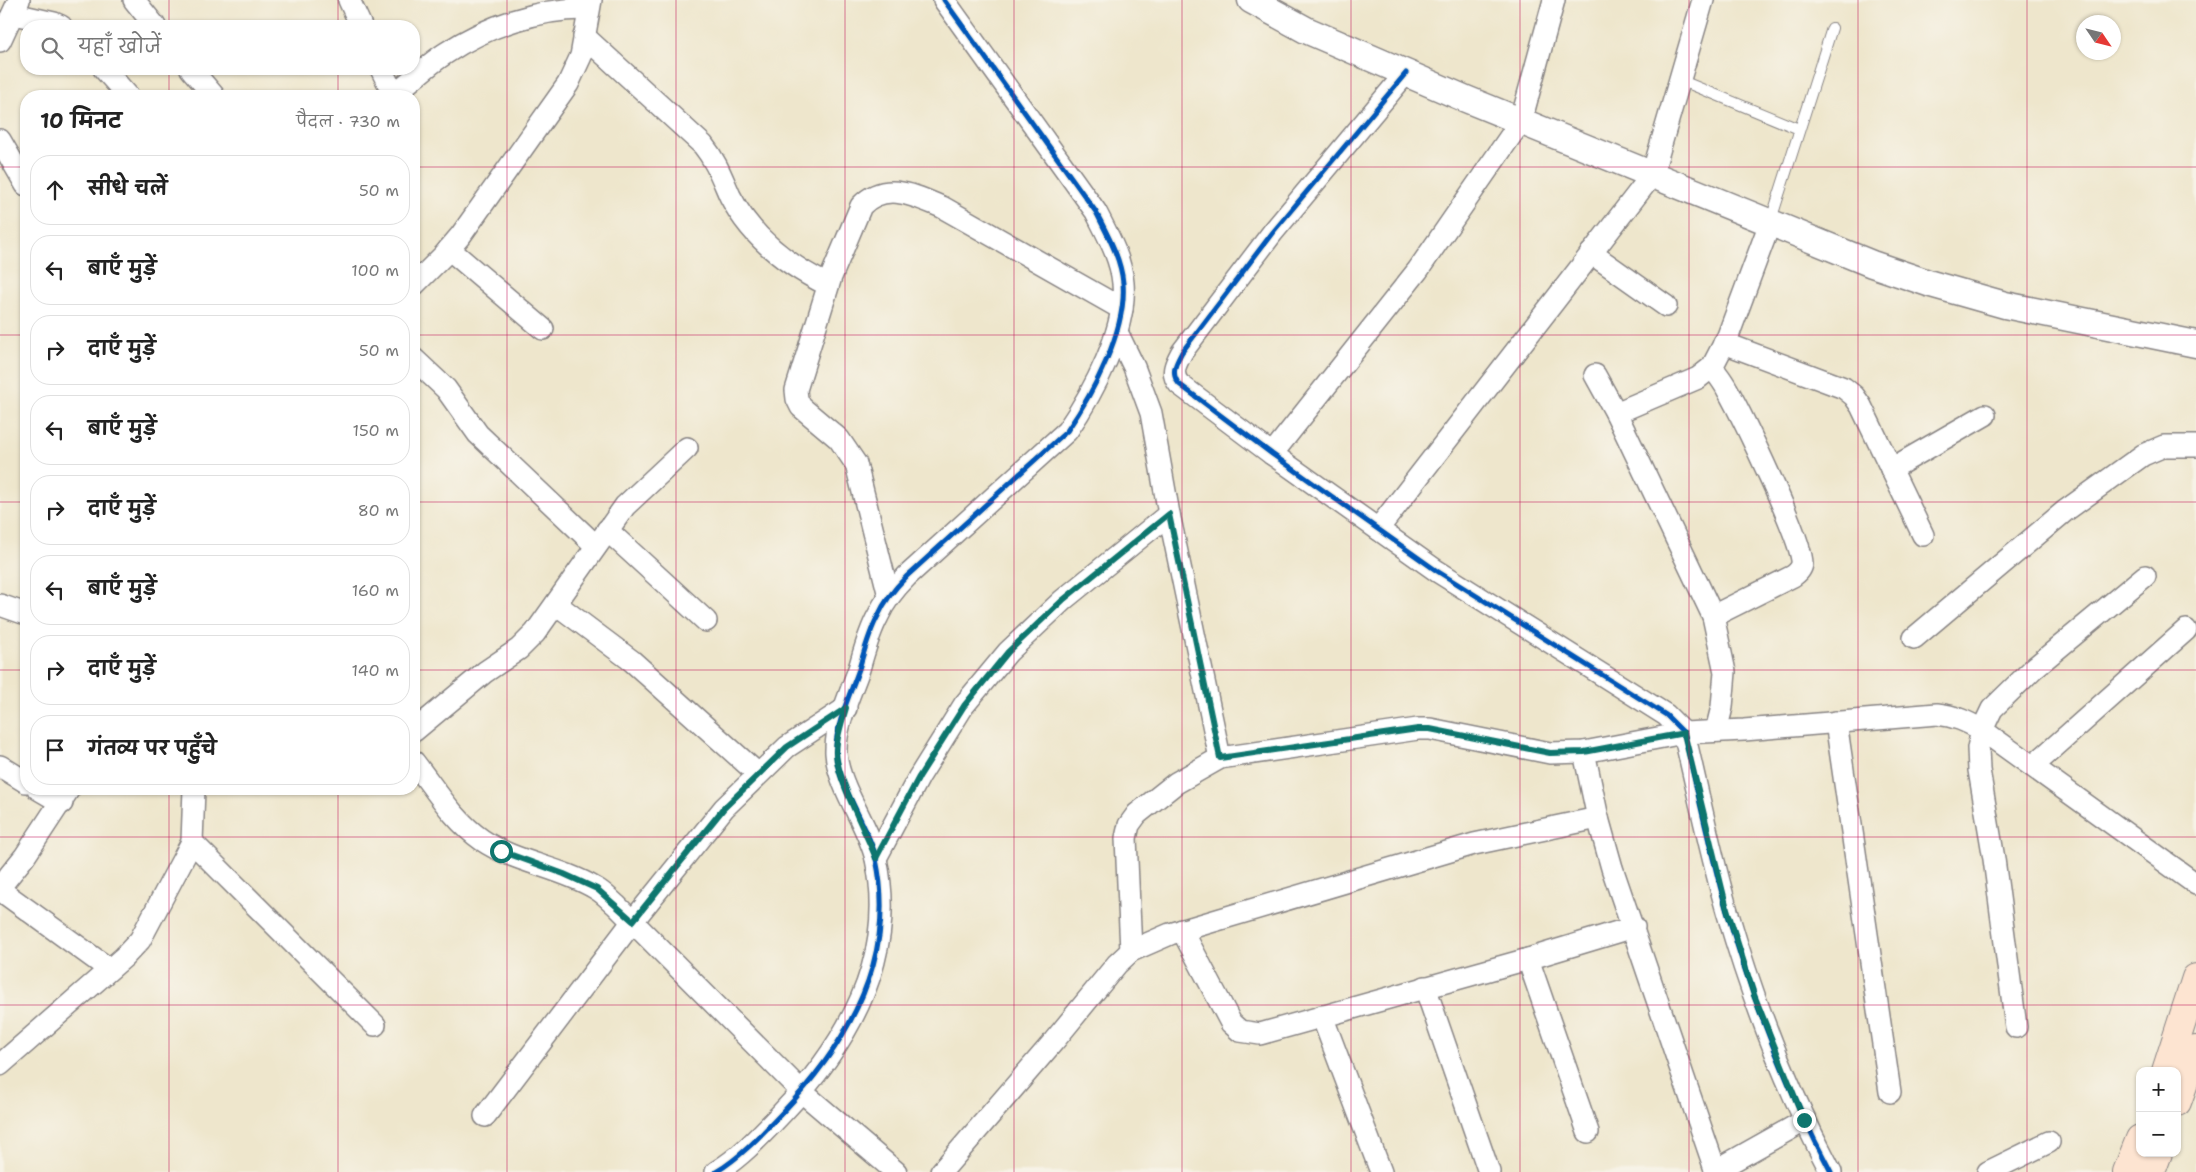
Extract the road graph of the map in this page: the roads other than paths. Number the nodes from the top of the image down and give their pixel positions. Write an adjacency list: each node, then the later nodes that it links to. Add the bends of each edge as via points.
1 (134, 0): 10 (street)
2 (349, 0): 11 (street)
3 (944, 0): 37 (street, via 1096,212 1119,264 1123,283)
4 (1251, 0): 15 (street, via 1306,30)
5 (1554, 0): 26 (street)
6 (1703, 0): 21 (street)
7 (590, 5): 13 (street); 16 (street, via 555,10 472,38 445,53)
8 (16, 7): 9 (street); 14 (street)
9 (47, 20)
10 (150, 20)
11 (358, 20)
12 (1832, 28): 27 (lane)
13 (584, 36): 32 (street, via 581,56 568,84); 35 (street, via 703,145 738,208 763,241 776,254)
14 (0, 41)
15 (1406, 73): 26 (street); 49 (street, via 1274,232 1176,362 1175,379 1179,384)
16 (420, 74)
17 (109, 75): 22 (street)
18 (196, 75): 23 (street)
19 (384, 75): 24 (street)
20 (418, 75): 25 (street)
21 (1680, 80): 27 (lane); 30 (street)
22 (123, 90)
23 (209, 90)
24 (390, 90)
25 (400, 90)
26 (1520, 121): 30 (street); 49 (street, via 1418,270)
27 (1799, 129): 31 (lane)
28 (0, 140): 29 (street)
29 (20, 174)
30 (1652, 175): 31 (street); 33 (street)
31 (1770, 223): 40 (street); 41 (street, via 1872,264 1996,302)
32 (449, 249): 34 (street); 38 (street)
33 (1591, 253): 36 (street); 52 (street)
34 (420, 279)
35 (828, 285): 37 (street, via 861,206 877,194 893,191 914,195 942,207); 56 (street, via 798,381 797,399 810,416 839,440 856,464)
36 (1666, 306)
37 (1122, 309): 39 (street)
38 (543, 329)
39 (1118, 332): 51 (street, via 1151,413); 56 (street, via 1084,406 1067,431)
40 (1724, 343): 43 (street); 50 (street, via 1850,392)
41 (2196, 344)
42 (420, 365): 54 (street, via 446,390 487,444)
43 (1712, 367): 45 (street, via 1698,378); 60 (street, via 1727,389 1789,519 1802,556 1799,571 1793,576)
44 (1595, 375): 45 (street)
45 (1616, 413): 60 (street)
46 (1985, 415): 50 (street)
47 (2196, 446): 63 (street, via 2164,446 2143,455 2065,510)
48 (687, 448): 54 (street, via 625,506)
49 (1272, 454): 52 (street)
50 (1891, 469): 53 (street)
51 (1169, 514): 71 (street); 81 (street, via 1063,600 1008,652 964,706 919,777)
52 (1378, 529): 69 (street, via 1436,571 1666,715)
53 (1923, 536)
54 (601, 538): 57 (street); 61 (street)
55 (2145, 576): 67 (street, via 2034,668 1992,709)
56 (889, 596): 64 (street, via 877,617)
57 (556, 604): 66 (street, via 519,650 485,672); 75 (street, via 632,661)
58 (0, 605): 59 (street)
59 (20, 612)
60 (1713, 616): 68 (street, via 1725,672)
61 (706, 621)
62 (2186, 630): 73 (street)
63 (1914, 638)
64 (846, 708): 75 (street, via 787,747); 81 (street, via 836,753)
65 (1836, 722): 67 (street, via 1937,714 1961,718); 68 (street); 100 (street)
66 (420, 726)
67 (1982, 730): 73 (street); 94 (street, via 1978,748 1979,770)
68 (1716, 731): 69 (street)
69 (1684, 733): 70 (street); 102 (street, via 1727,909 1754,995)
70 (1584, 752): 71 (street, via 1536,752 1418,729); 79 (street)
71 (1220, 758): 87 (street, via 1176,783 1137,814 1129,825 1126,838)
72 (0, 766): 76 (street)
73 (2033, 766): 82 (street)
74 (420, 770): 84 (street, via 464,827 482,840 501,851 597,889)
75 (758, 774): 84 (street, via 724,808)
76 (20, 778)
77 (194, 795): 80 (street)
78 (66, 796): 83 (street)
79 (1598, 818): 85 (street); 86 (street, via 1474,844)
80 (192, 842): 89 (street, via 140,940); 93 (street)
81 (876, 858): 99 (street, via 881,908 880,935 873,968 859,1006 840,1040)
82 (2196, 884)
83 (0, 889): 89 (street)
84 (633, 921): 99 (street); 101 (street)
85 (1634, 928): 88 (street); 108 (street)
86 (1182, 930): 87 (street); 92 (street, via 1224,1011 1240,1031 1260,1034)
87 (1131, 951): 111 (street)
88 (1528, 960): 91 (street); 103 (street)
89 (109, 969): 96 (street)
90 (2196, 978): 97 (main road)
91 (1425, 987): 92 (street); 107 (street)
92 (1322, 1016): 112 (street)
93 (375, 1025)
94 (2016, 1027)
95 (2196, 1050): 98 (main road)
96 (0, 1065)
97 (2167, 1067)
98 (2181, 1091)
99 (802, 1092): 109 (street, via 762,1135); 110 (street)
100 (1890, 1092)
101 (485, 1116)
102 (1804, 1120): 108 (street); 113 (street)
103 (1588, 1132)
104 (2049, 1142): 114 (street)
105 (2136, 1149): 115 (main road)
106 (2157, 1157): 116 (main road)
107 (1487, 1171)
108 (1716, 1171)
109 (716, 1172)
110 (896, 1172)
111 (940, 1172)
112 (1382, 1172)
113 (1831, 1172)
114 (1988, 1172)
115 (2127, 1172)
116 (2151, 1172)

